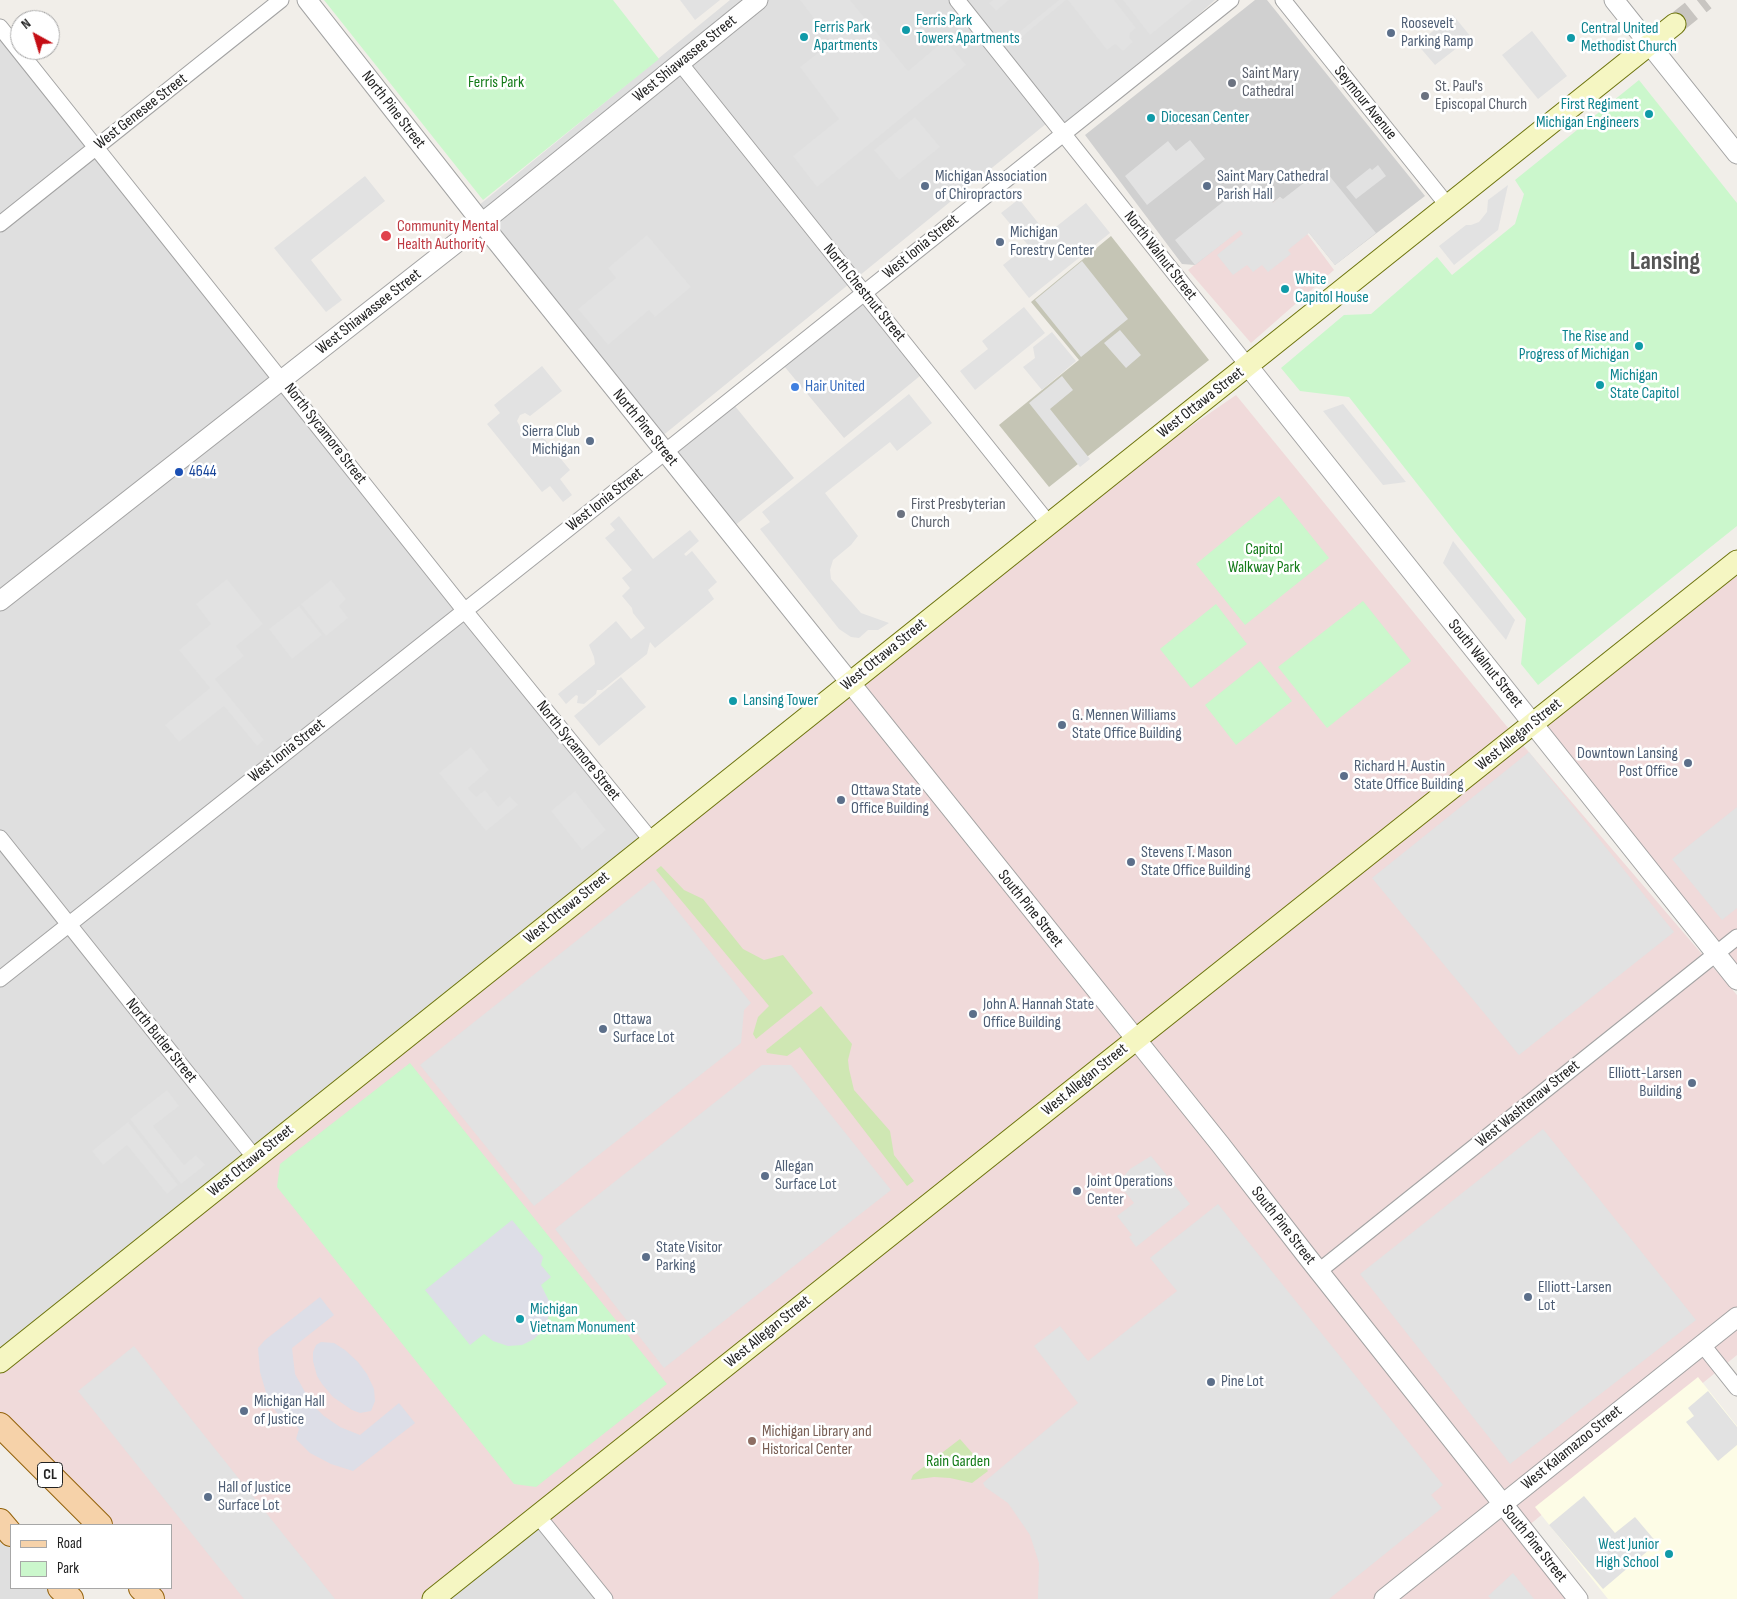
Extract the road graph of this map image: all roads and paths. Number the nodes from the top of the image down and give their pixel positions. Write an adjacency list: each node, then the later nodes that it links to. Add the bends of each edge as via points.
1 (281, 0): 13 (street, West Genesee Street)
2 (307, 0): 16 (street, North Pine Street)
3 (758, 0): 11 (street, West Shiawassee Street)
4 (957, 0): 12 (street, North Walnut Street)
5 (1231, 0): 12 (street, West Ionia Street)
6 (1283, 0): 15 (street, Seymour Avenue)
7 (1614, 0): 10 (street)
8 (1675, 24): 10 (main road, West Ottawa Street)
9 (0, 28): 13 (street, North Sycamore Street)
10 (1650, 44): 14 (street); 15 (main road, West Ottawa Street)
11 (680, 63): 16 (street, West Shiawassee Street); 18 (street, North Chestnut Street)
12 (1064, 134): 18 (street, West Ionia Street); 19 (street, North Walnut Street)
13 (96, 147): 17 (street, West Genesee Street); 20 (street, North Sycamore Street)
14 (1737, 154)
15 (1448, 206): 19 (main road, West Ottawa Street)
16 (482, 223): 20 (street, West Shiawassee Street); 21 (street, North Pine Street)
17 (0, 224)
18 (864, 293): 21 (street, West Ionia Street); 23 (street, North Chestnut Street)
19 (1248, 366): 22 (street, North Walnut Street); 23 (main road, West Ottawa Street)
20 (282, 380): 25 (street, West Shiawassee Street); 26 (street, North Sycamore Street)
21 (665, 452): 26 (street, West Ionia Street); 27 (street, North Pine Street)
22 (1364, 512): 28 (street, South Walnut Street)
23 (1049, 524): 27 (main road, West Ottawa Street)
24 (1735, 566): 28 (main road, West Allegan Street)
25 (0, 601)
26 (465, 611): 30 (street, North Sycamore Street); 32 (street, West Ionia Street)
27 (849, 683): 30 (main road, West Ottawa Street); 31 (street, North Pine Street)
28 (1533, 724): 34 (street, South Walnut Street); 37 (main road, West Allegan Street)
29 (0, 838): 32 (street, North Butler Street)
30 (651, 840): 38 (main road, West Ottawa Street)
31 (986, 854): 37 (street, South Pine Street)
32 (68, 925): 35 (street, West Ionia Street); 38 (street, North Butler Street)
33 (1737, 938): 34 (street, West Washtenaw Street)
34 (1716, 954): 36 (street, South Walnut Street); 39 (street, West Washtenaw Street)
35 (0, 979)
36 (1737, 980)
37 (1136, 1040): 39 (street, South Pine Street); 46 (main road, West Allegan Street)
38 (254, 1158): 42 (main road, West Ottawa Street)
39 (1318, 1271): 45 (street, South Pine Street)
40 (1737, 1316): 41 (street, West Kalamazoo Street)
41 (1702, 1344): 43 (street); 45 (street, West Kalamazoo Street)
42 (0, 1362)
43 (1737, 1388)
44 (0, 1426): 48 (main road, CL)
45 (1502, 1504): 56 (street, West Kalamazoo Street); 57 (street, South Pine Street)
46 (538, 1516): 54 (main road, West Allegan Street); 55 (street)
47 (0, 1521): 49 (main road)
48 (99, 1524)
49 (10, 1533)
50 (142, 1589): 52 (main road)
51 (159, 1589): 53 (main road)
52 (152, 1599)
53 (168, 1599)
54 (433, 1599)
55 (605, 1599)
56 (1384, 1599)
57 (1578, 1599)

